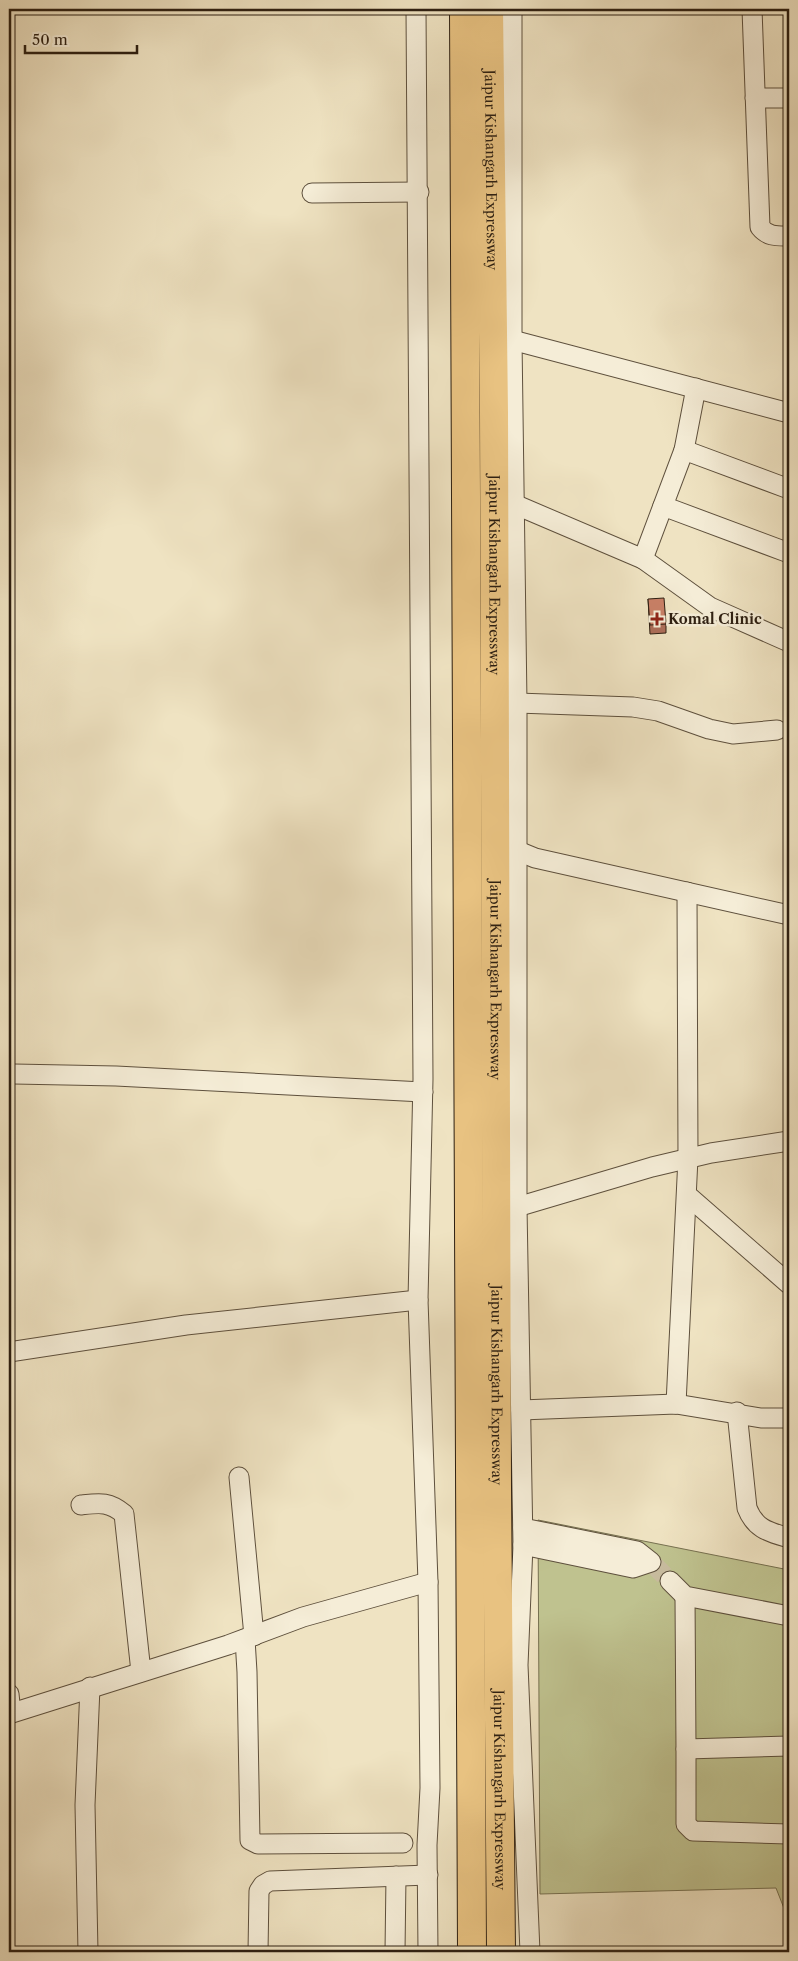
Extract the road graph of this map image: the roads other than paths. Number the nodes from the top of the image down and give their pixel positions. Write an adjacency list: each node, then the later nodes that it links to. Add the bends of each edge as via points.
1 (416, 9): 8 (street)
2 (464, 9): 62 (highway, Jaipur Kishangarh Expressway)
3 (488, 9): 63 (highway, Jaipur Kishangarh Expressway, via 494,472)
4 (512, 9): 11 (street)
5 (752, 9): 6 (street)
6 (755, 98): 7 (street); 10 (street, via 760,227 773,236)
7 (789, 98)
8 (419, 192): 9 (street); 27 (street)
9 (312, 193)
10 (789, 236)
11 (512, 340): 12 (street); 16 (street)
12 (696, 388): 13 (street); 14 (street)
13 (789, 413)
14 (684, 450): 15 (street); 17 (street)
15 (789, 489)
16 (514, 504): 19 (street); 21 (street)
17 (663, 506): 18 (street); 19 (street)
18 (789, 554)
19 (643, 559): 20 (street, via 710,607)
20 (789, 642)
21 (517, 703): 22 (street, via 633,707 658,711 734,734); 23 (street)
22 (777, 730)
23 (518, 851): 24 (street, via 534,858); 31 (street)
24 (687, 892): 25 (street); 29 (street)
25 (789, 915)
26 (14, 1074): 27 (street)
27 (423, 1092): 33 (street)
28 (789, 1141): 29 (street)
29 (688, 1158): 30 (street); 31 (street)
30 (686, 1195): 32 (street); 35 (street)
31 (517, 1206): 36 (street)
32 (789, 1284)
33 (418, 1300): 34 (street, via 186,1325); 44 (street)
34 (9, 1352)
35 (676, 1404): 36 (street); 37 (street)
36 (520, 1410): 41 (street)
37 (737, 1412): 38 (street, via 761,1418); 42 (street, via 746,1508 751,1519 766,1531)
38 (789, 1418)
39 (239, 1477): 47 (street)
40 (81, 1505): 48 (street, via 105,1502 124,1514)
41 (523, 1536): 41 (street, via 637,1551 650,1562 633,1568); 64 (street, via 518,1665)
42 (789, 1538)
43 (670, 1581): 45 (street)
44 (428, 1582): 47 (street, via 303,1617); 56 (street)
45 (685, 1596): 46 (street); 53 (street)
46 (789, 1616)
47 (249, 1637): 48 (street); 55 (street, via 250,1840 258,1844)
48 (141, 1672): 49 (street)
49 (90, 1687): 51 (street); 58 (street, via 85,1805)
50 (9, 1694): 51 (street)
51 (10, 1714)
52 (789, 1746): 53 (street)
53 (686, 1749): 54 (street, via 686,1824 694,1831)
54 (789, 1834)
55 (403, 1843)
56 (428, 1875): 57 (street); 61 (street)
57 (396, 1876): 59 (street, via 270,1881 259,1891); 60 (street)
58 (88, 1952)
59 (258, 1952)
60 (395, 1952)
61 (428, 1952)
62 (472, 1952)
63 (501, 1952)
64 (530, 1952)

